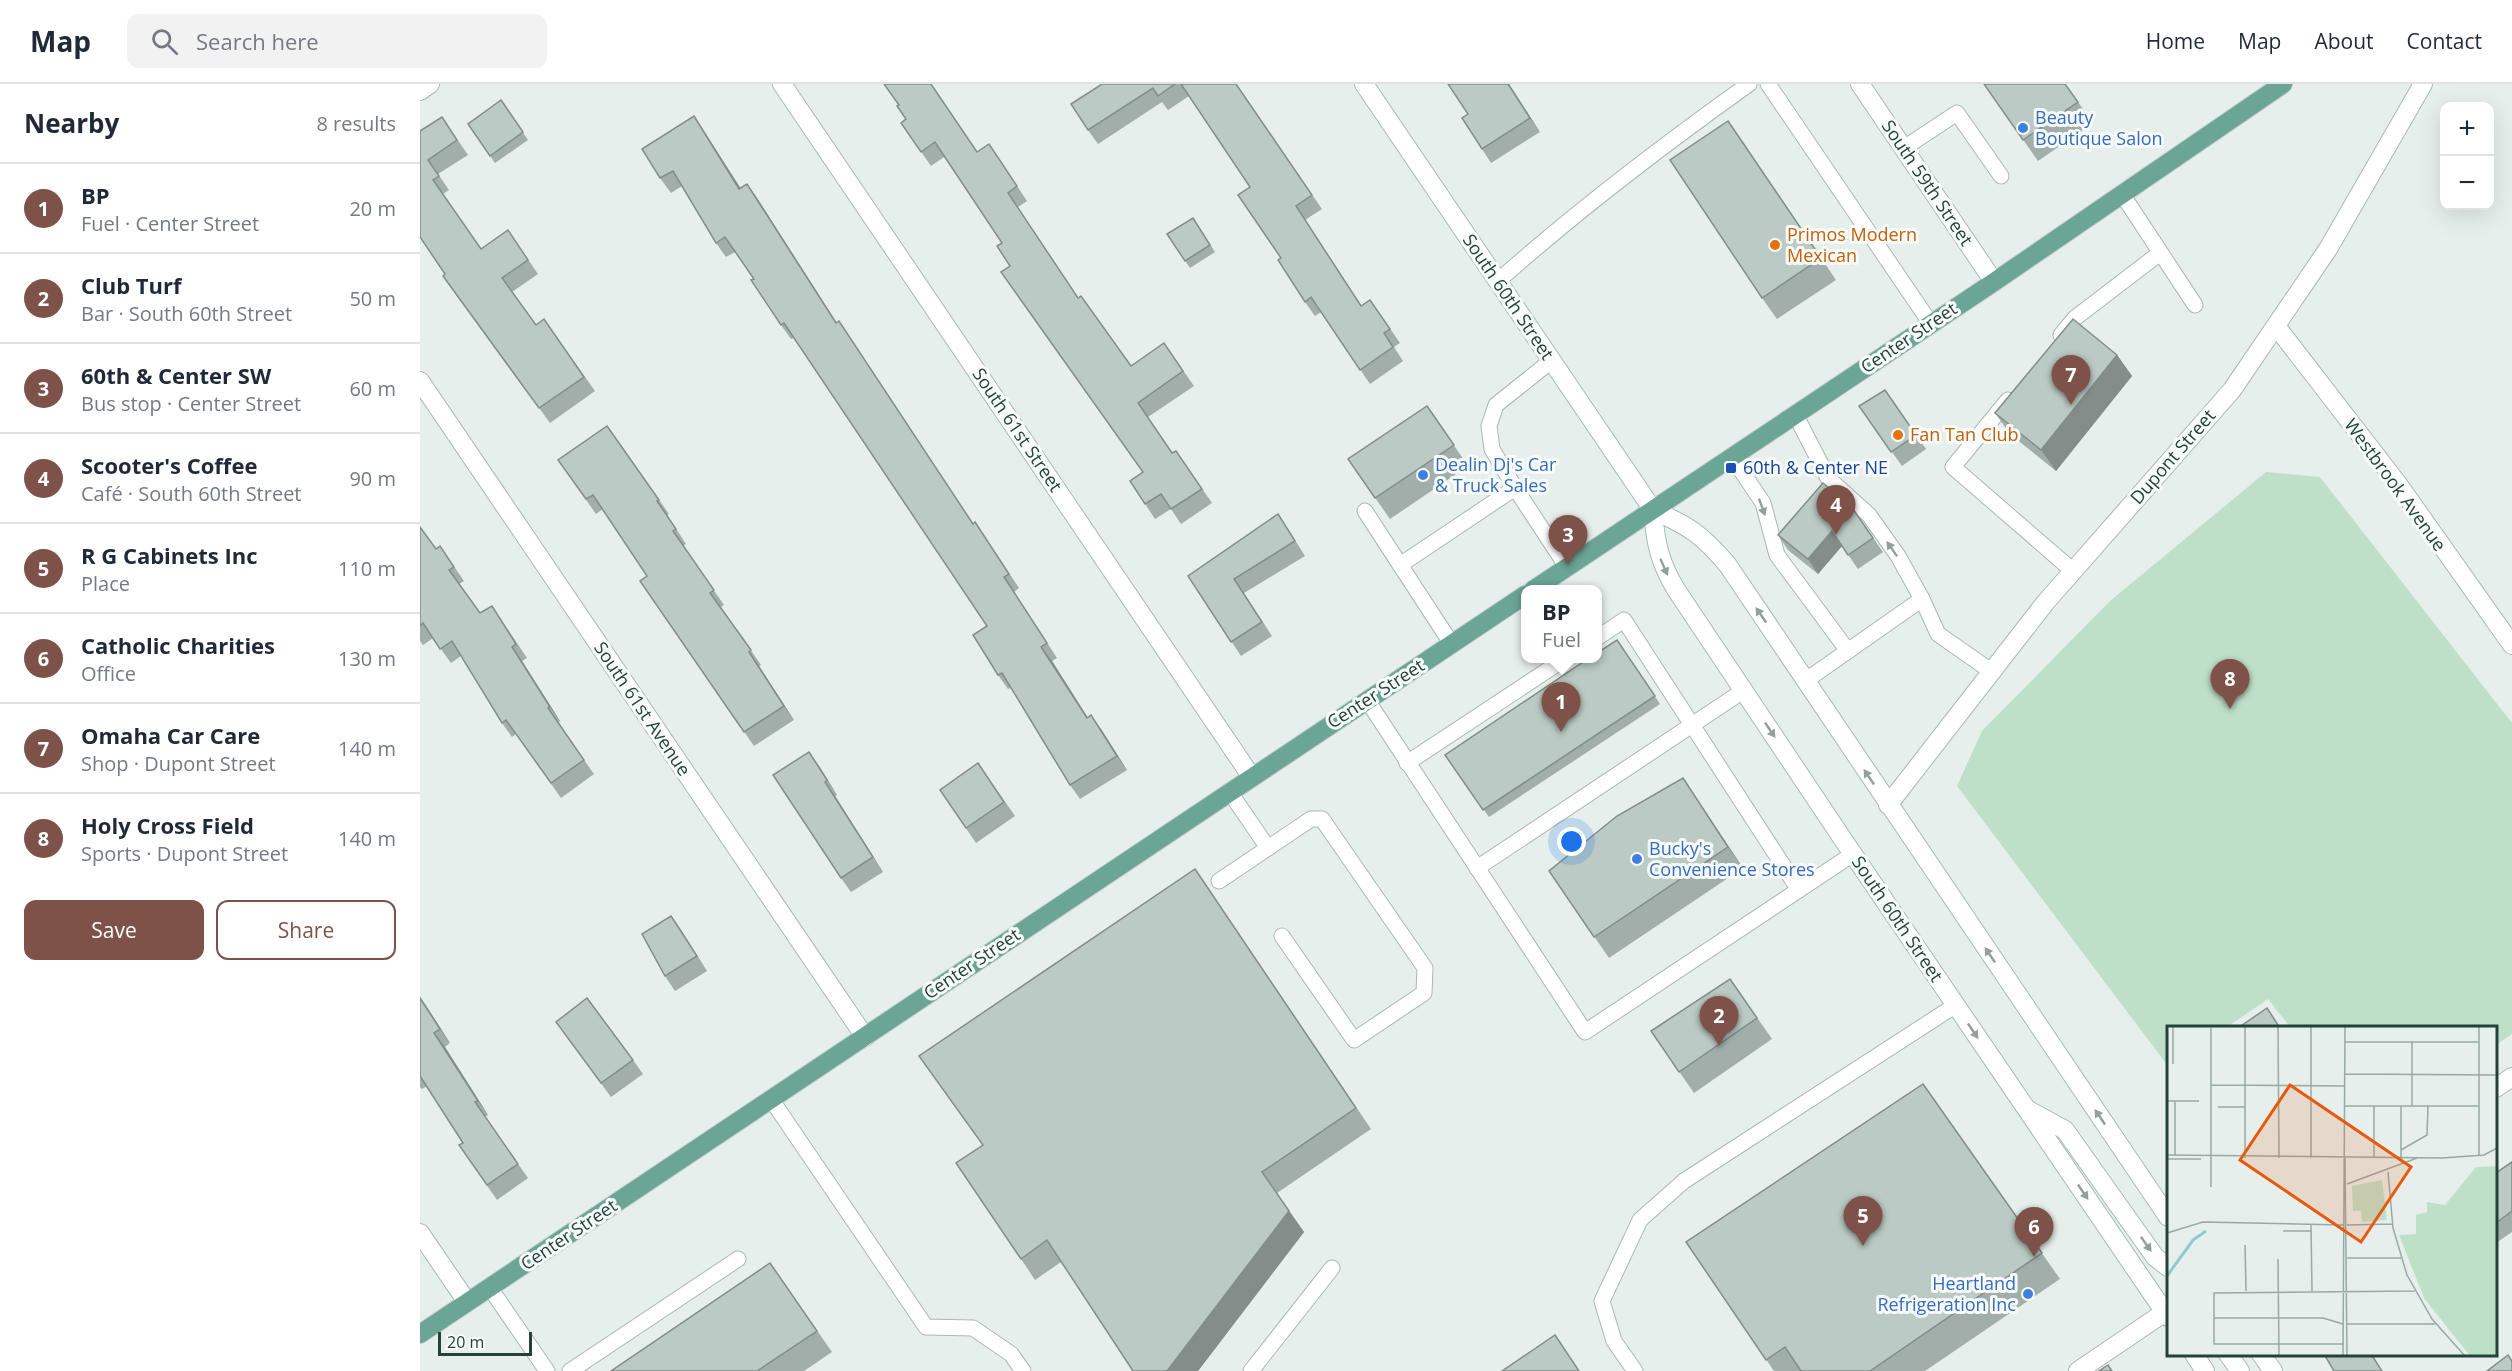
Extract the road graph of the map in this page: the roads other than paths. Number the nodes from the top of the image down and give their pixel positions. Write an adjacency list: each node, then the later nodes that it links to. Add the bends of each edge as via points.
1 (430, 84): 9 (street)
2 (782, 84): 45 (street, South 61st Street)
3 (1365, 84): 14 (street, South 60th Street)
4 (1749, 84): 14 (lane, via 1651,154)
5 (1768, 84): 17 (lane)
6 (1860, 84): 10 (street, South 59th Street)
7 (2283, 84): 12 (main road, Center Street)
8 (2424, 84): 18 (street, Dupont Street, via 2328,249)
9 (420, 91)
10 (1904, 148): 11 (lane, via 1957,113); 15 (street, South 59th Street)
11 (2001, 176)
12 (2122, 194): 13 (lane); 15 (main road, Center Street)
13 (2160, 253): 16 (lane); 19 (lane, via 2075,318)
14 (1498, 281): 20 (street, South 60th Street)
15 (1994, 282): 17 (main road, Center Street)
16 (2195, 305)
17 (1931, 324): 23 (main road, Center Street)
18 (2276, 326): 30 (street, Dupont Street, via 2232,390); 36 (street, Westbrook Avenue, via 2398,484)
19 (2052, 346)
20 (1551, 361): 25 (lane, via 1496,405 1490,426 1492,449); 26 (street, South 60th Street)
21 (420, 381): 55 (street, South 61st Avenue)
22 (2021, 383): 30 (lane, via 1953,467)
23 (1796, 414): 24 (main road, Center Street); 33 (lane, one-way to 23, via 1869,515 1828,478)
24 (1732, 457): 26 (main road, Center Street); 37 (lane, one-way to 37, via 1762,503 1777,555)
25 (1515, 488): 28 (lane); 29 (lane)
26 (1653, 510): 29 (main road, Center Street); 40 (street, one-way to 26, via 1727,564 1706,540 1688,525); 41 (street, South 60th Street, one-way to 41, via 1655,543 1663,568)
27 (1365, 511): 28 (lane)
28 (1400, 565): 35 (lane)
29 (1567, 567): 31 (main road, Center Street)
30 (2073, 571): 39 (street, Dupont Street)
31 (1540, 585)
32 (1521, 598): 35 (main road, Center Street)
33 (1922, 599): 37 (lane); 39 (lane, via 1938,634)
34 (1602, 635): 43 (lane, via 1624,620)
35 (1451, 643): 42 (main road, Center Street)
36 (2512, 645)
37 (1848, 651): 40 (lane)
38 (1558, 663): 44 (lane)
39 (1991, 671): 47 (street, Dupont Street)
40 (1805, 681): 47 (street, one-way to 40)
41 (1743, 690): 43 (lane); 49 (street, South 60th Street, one-way to 49)
42 (1367, 700): 44 (lane); 45 (main road, Center Street)
43 (1692, 724): 50 (lane); 52 (lane)
44 (1407, 763): 50 (lane)
45 (1251, 776): 46 (main road, Center Street)
46 (1229, 791): 48 (lane); 55 (main road, Center Street)
47 (1888, 805): 60 (street, one-way to 47)
48 (1268, 848): 51 (lane); 53 (lane, via 1311,819 1322,819 1425,968 1424,993 1354,1040)
49 (1853, 854): 52 (lane); 54 (street, South 60th Street)
50 (1477, 868): 52 (lane, via 1585,1032)
51 (1219, 881)
52 (1799, 890)
53 (1282, 936)
54 (1956, 1005): 59 (street, South 60th Street, one-way to 59); 77 (lane, via 1684,1181 1640,1220 1602,1301 1614,1341)
55 (865, 1037): 58 (main road, Center Street)
56 (2512, 1077): 57 (street)
57 (2497, 1087)
58 (771, 1100): 65 (main road, Center Street); 75 (lane, via 926,1328 973,1328 1011,1354)
59 (2026, 1108): 63 (street, one-way to 63, via 2065,1130 2155,1257); 67 (street, South 60th Street, one-way to 67)
60 (2167, 1214)
61 (420, 1233): 66 (street)
62 (738, 1259): 74 (lane)
63 (2167, 1266)
64 (1332, 1268): 76 (lane)
65 (489, 1288): 66 (main road, Center Street); 73 (lane)
66 (467, 1302): 69 (main road, Center Street)
67 (2167, 1313)
68 (2167, 1315): 78 (street)
69 (420, 1334)
70 (2195, 1356): 79 (street)
71 (2229, 1356): 80 (street)
72 (2262, 1356): 81 (street)
73 (547, 1371)
74 (570, 1371)
75 (1023, 1371)
76 (1251, 1371)
77 (1635, 1371)
78 (2078, 1371)
79 (2205, 1371)
80 (2240, 1371)
81 (2272, 1371)

